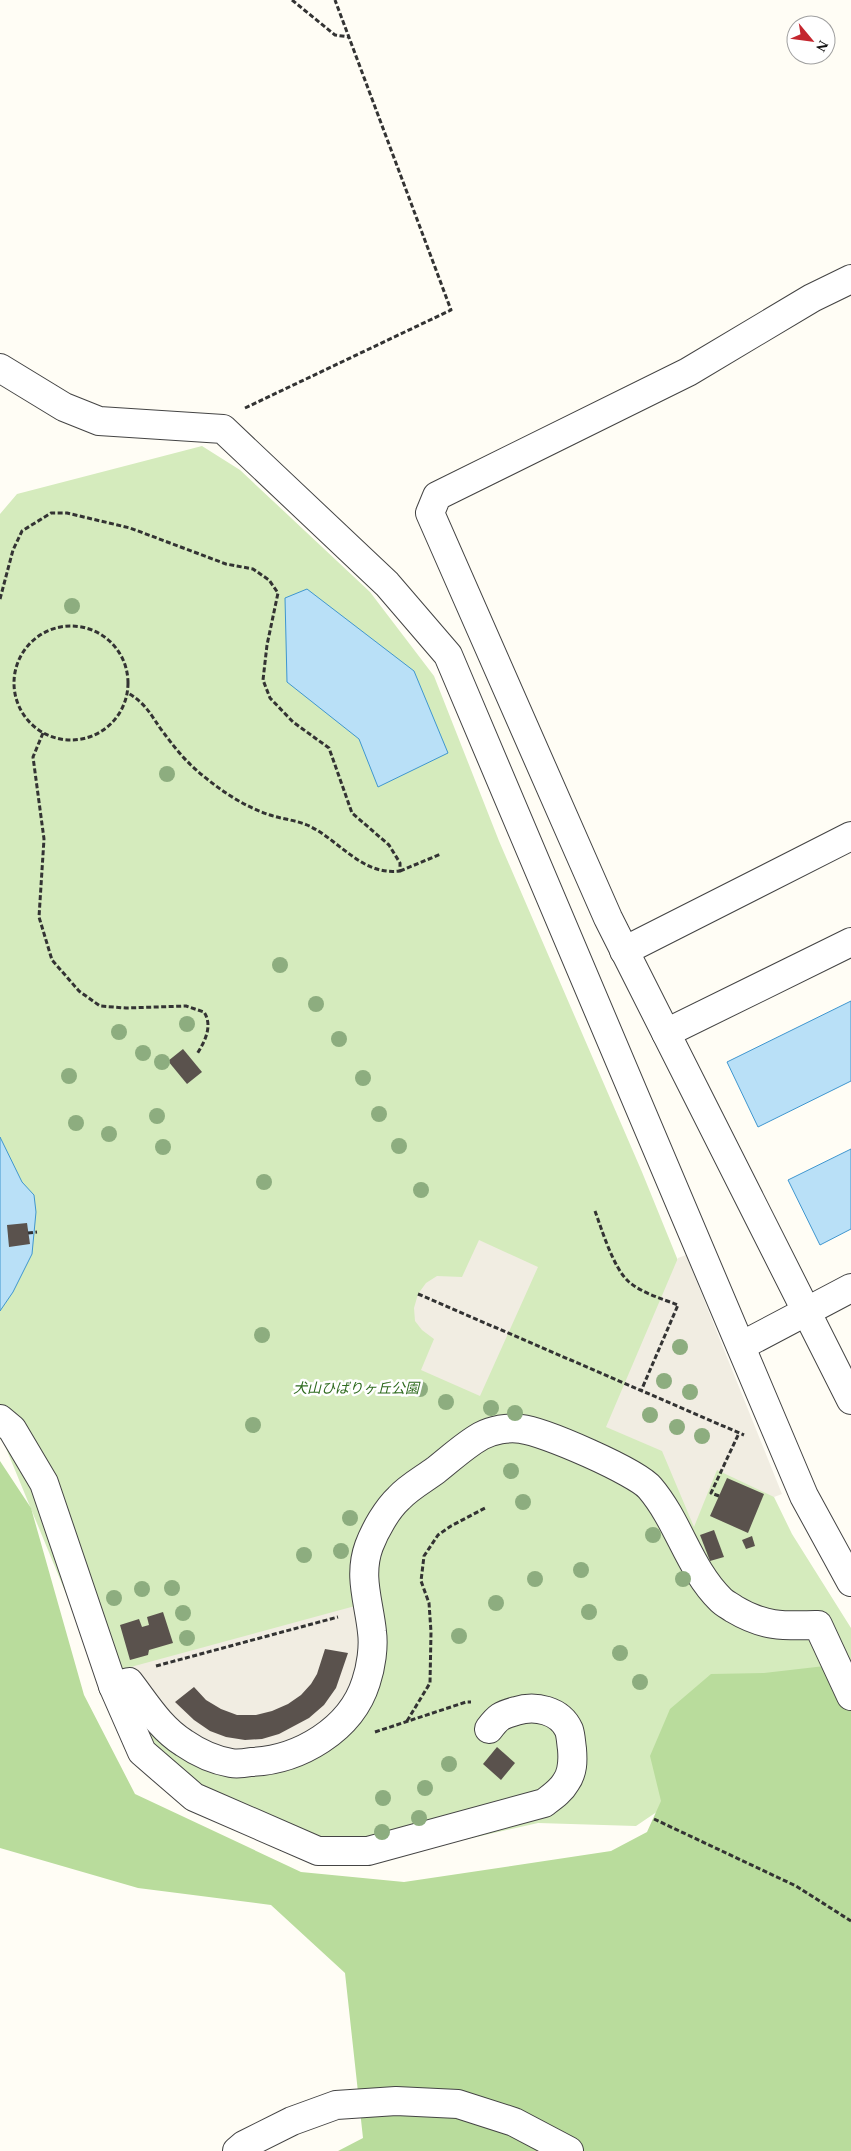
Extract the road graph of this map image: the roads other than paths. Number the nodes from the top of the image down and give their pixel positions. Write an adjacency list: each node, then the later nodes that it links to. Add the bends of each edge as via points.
1 (851, 279): 5 (street, via 812,298 688,372 437,496 430,513)
2 (0, 368): 9 (street, via 64,407 99,421 223,429 387,584 448,656)
3 (851, 836): 5 (street)
4 (851, 942): 6 (street)
5 (624, 951): 6 (street)
6 (666, 1033): 8 (street)
7 (851, 1288): 8 (street)
8 (806, 1311): 9 (street); 10 (street)
9 (741, 1346): 12 (street, via 804,1496)
10 (851, 1400)
11 (0, 1419): 13 (street, via 12,1429 44,1483)
12 (851, 1582)
13 (121, 1684): 14 (street, via 183,1743 208,1756 232,1763 271,1761 303,1750 323,1738 340,1724 366,1683 372,1654 364,1575 369,1547 398,1498 482,1436 504,1428 522,1429 549,1437 626,1471 648,1485 665,1507 701,1574 722,1602 754,1620 786,1626 818,1625); 15 (street, via 142,1752 194,1797 318,1851 378,1849 544,1803 566,1783 572,1770 572,1756 569,1730 561,1720 536,1707 524,1708 498,1716)
14 (851, 1696)
15 (489, 1729)
16 (237, 2151): 17 (street, via 292,2121 336,2106 396,2101 458,2104 514,2122)
17 (569, 2151)

